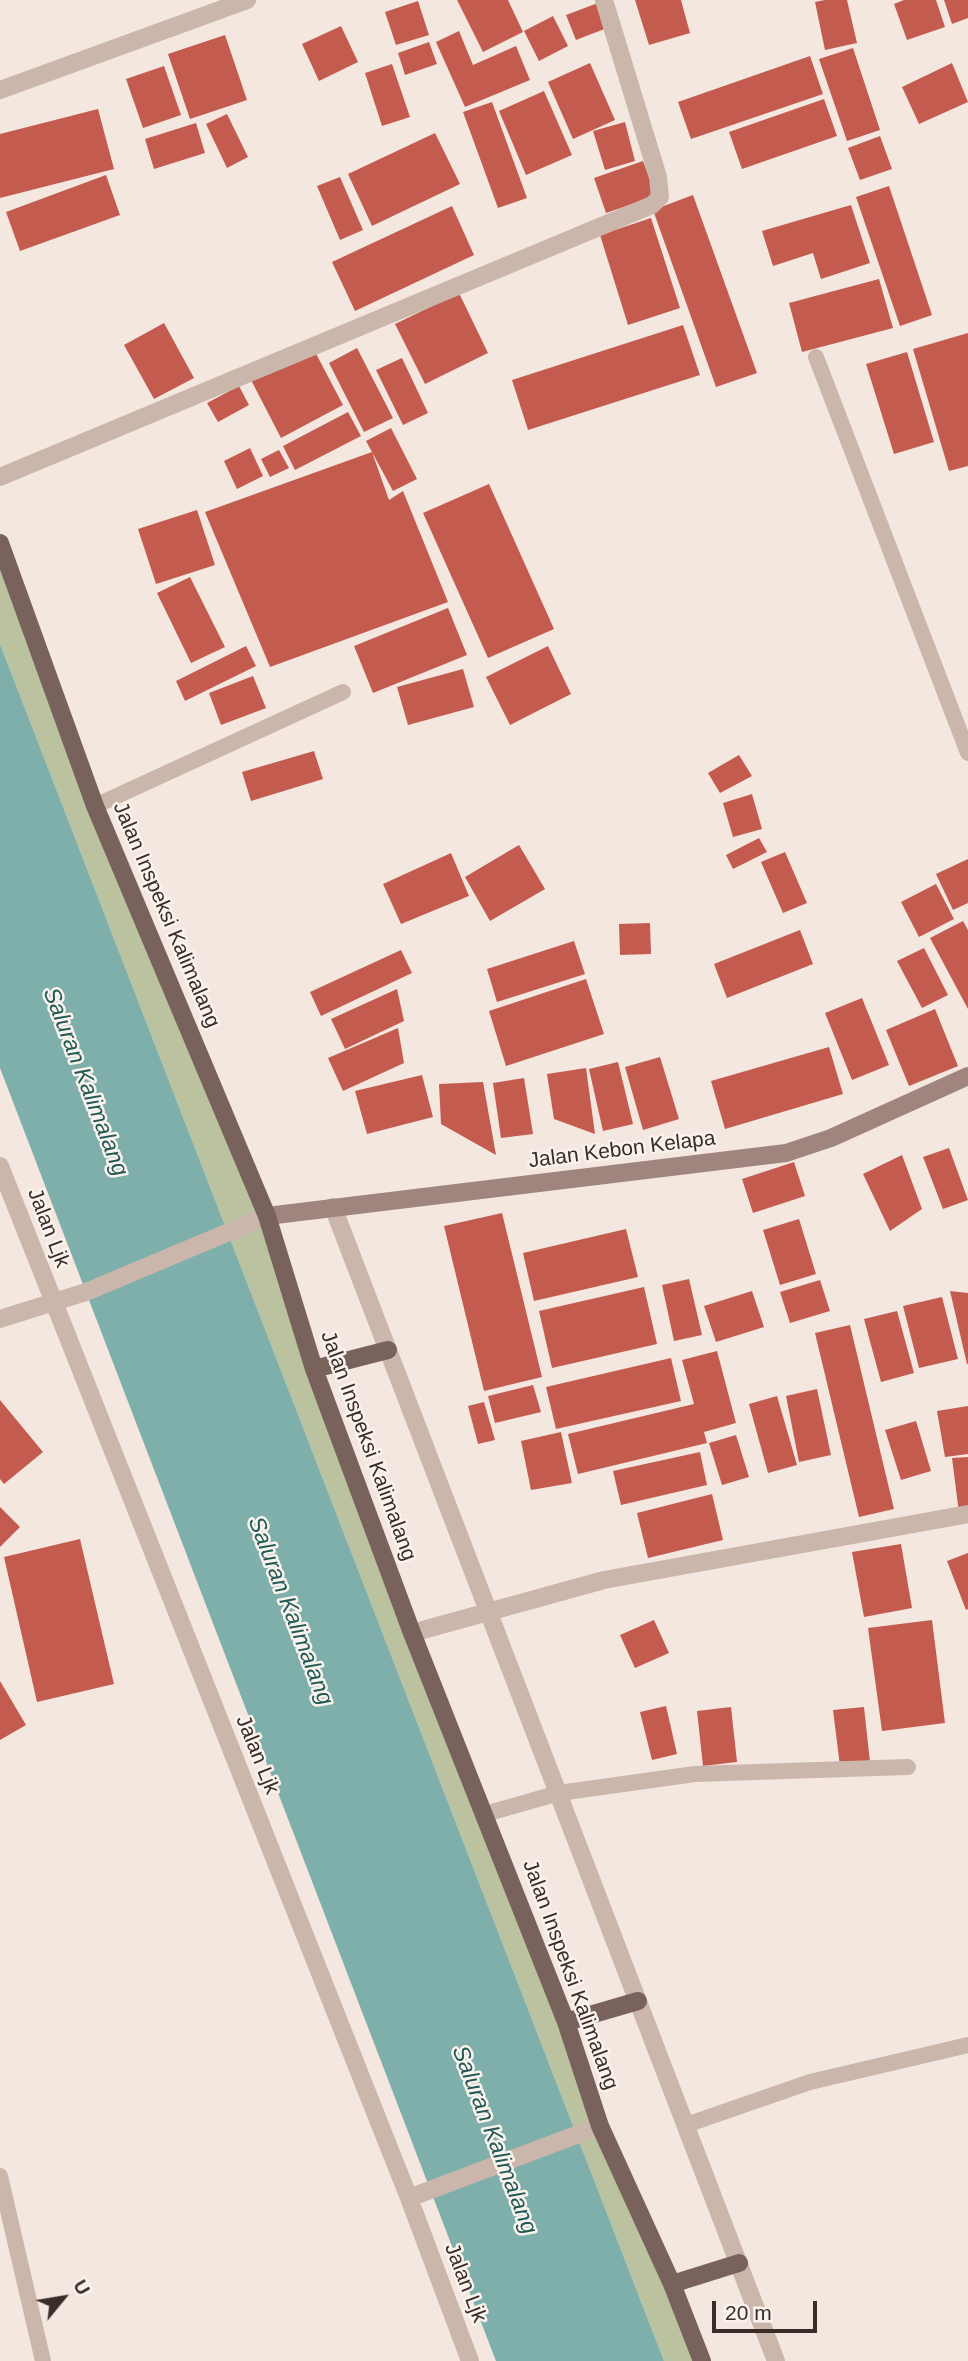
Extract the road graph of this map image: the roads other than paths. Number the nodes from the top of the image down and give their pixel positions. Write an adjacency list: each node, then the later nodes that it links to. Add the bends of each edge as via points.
1 (247, 0): 3 (street)
2 (604, 0): 5 (street, via 658,177 660,197 652,205)
3 (0, 90)
4 (816, 357): 8 (lane)
5 (0, 477)
6 (0, 543): 9 (main road, Jalan Inspeksi Kalimalang)
7 (344, 692): 9 (lane)
8 (968, 753)
9 (95, 806): 13 (main road, Jalan Inspeksi Kalimalang)
10 (968, 1076): 12 (street, Jalan Kebon Kelapa, via 831,1138 786,1153)
11 (0, 1166): 14 (street, Jalan Ljk)
12 (333, 1207): 13 (street, Jalan Kebon Kelapa); 16 (street)
13 (267, 1216): 14 (street); 17 (main road, Jalan Inspeksi Kalimalang)
14 (53, 1302): 15 (street); 30 (street, Jalan Ljk)
15 (0, 1319)
16 (388, 1350): 17 (main road); 19 (street)
17 (314, 1369): 20 (main road, Jalan Inspeksi Kalimalang)
18 (968, 1514): 19 (street, via 604,1580)
19 (489, 1612): 20 (street); 22 (street)
20 (412, 1633): 23 (main road, Jalan Inspeksi Kalimalang)
21 (908, 1766): 22 (lane, via 695,1774)
22 (559, 1793): 23 (lane); 24 (street)
23 (485, 1814): 25 (main road, Jalan Inspeksi Kalimalang)
24 (638, 2001): 25 (main road); 27 (street)
25 (566, 2022): 28 (main road, Jalan Inspeksi Kalimalang)
26 (968, 2045): 27 (lane, via 810,2082)
27 (686, 2125): 31 (street)
28 (593, 2130): 30 (street); 32 (main road, Jalan Inspeksi Kalimalang)
29 (0, 2176): 33 (lane)
30 (418, 2195): 34 (street, Jalan Ljk)
31 (738, 2263): 32 (main road); 36 (street)
32 (672, 2284): 35 (main road, Jalan Inspeksi Kalimalang)
33 (43, 2361)
34 (470, 2361)
35 (702, 2361)
36 (776, 2361)

